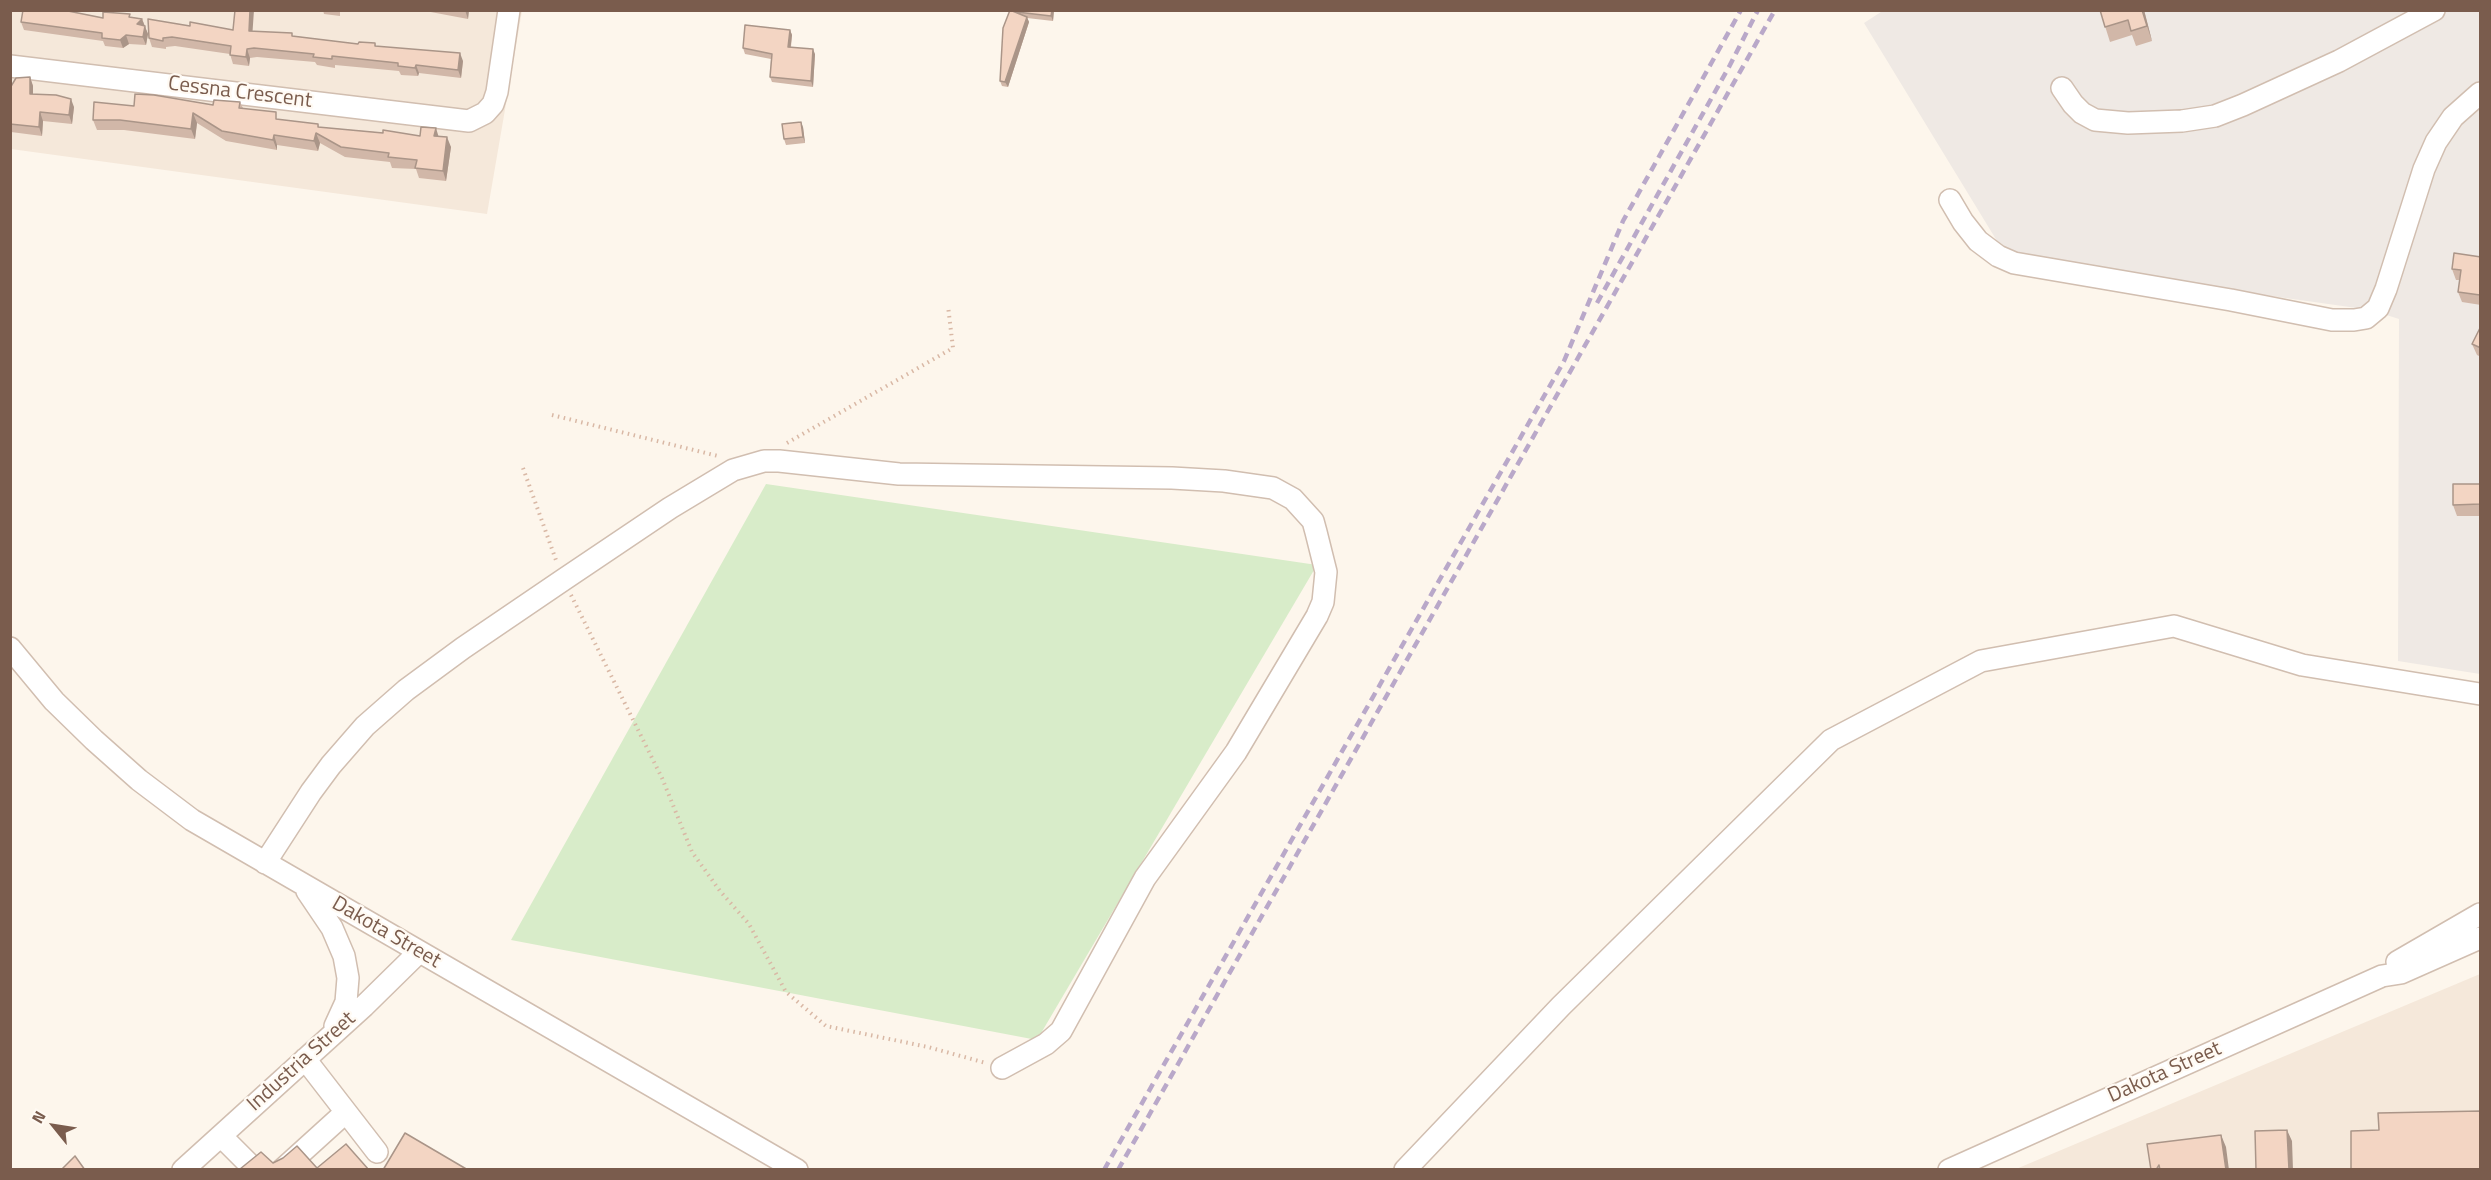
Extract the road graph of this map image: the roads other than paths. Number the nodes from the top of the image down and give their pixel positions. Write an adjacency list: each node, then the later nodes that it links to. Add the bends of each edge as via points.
1 (509, 10): 3 (street, Cessna Crescent, via 493,104 469,121)
2 (2434, 10): 4 (street, via 2338,61 2215,116 2128,123 2095,120 2082,113)
3 (10, 66)
4 (2062, 88)
5 (2481, 93): 6 (street, via 2453,117 2436,142 2378,308 2366,318 2354,321 2014,263 1978,241)
6 (1950, 200)
7 (10, 648): 9 (street, Dakota Street, via 54,701 139,780 192,820)
8 (2481, 694): 24 (street, via 2302,665 2174,626 1981,661 1831,740 1561,1006)
9 (265, 863): 10 (street, Dakota Street); 16 (street, via 311,792 365,726 406,690 670,508 750,464 779,461 899,474 1224,481 1273,488 1293,499 1313,521 1322,550 1326,585 1323,602 1236,752 1146,878 1061,1031)
10 (303, 885): 13 (street, Dakota Street); 15 (street, via 332,928 348,978 346,1002 337,1024)
11 (2481, 914): 14 (street, Dakota Street, via 2395,963)
12 (2481, 938): 14 (street, Dakota Street, via 2401,973)
13 (419, 952): 15 (street, Industria Street); 23 (street, Dakota Street)
14 (2382, 976): 25 (street, Dakota Street)
15 (310, 1054): 17 (street); 18 (street, Industria Street)
16 (1002, 1068)
17 (346, 1112): 19 (street); 22 (street)
18 (221, 1136): 20 (street, Industria Street); 21 (street)
19 (377, 1152)
20 (183, 1170)
21 (255, 1170)
22 (282, 1170)
23 (797, 1170)
24 (1405, 1170)
25 (1949, 1170)

